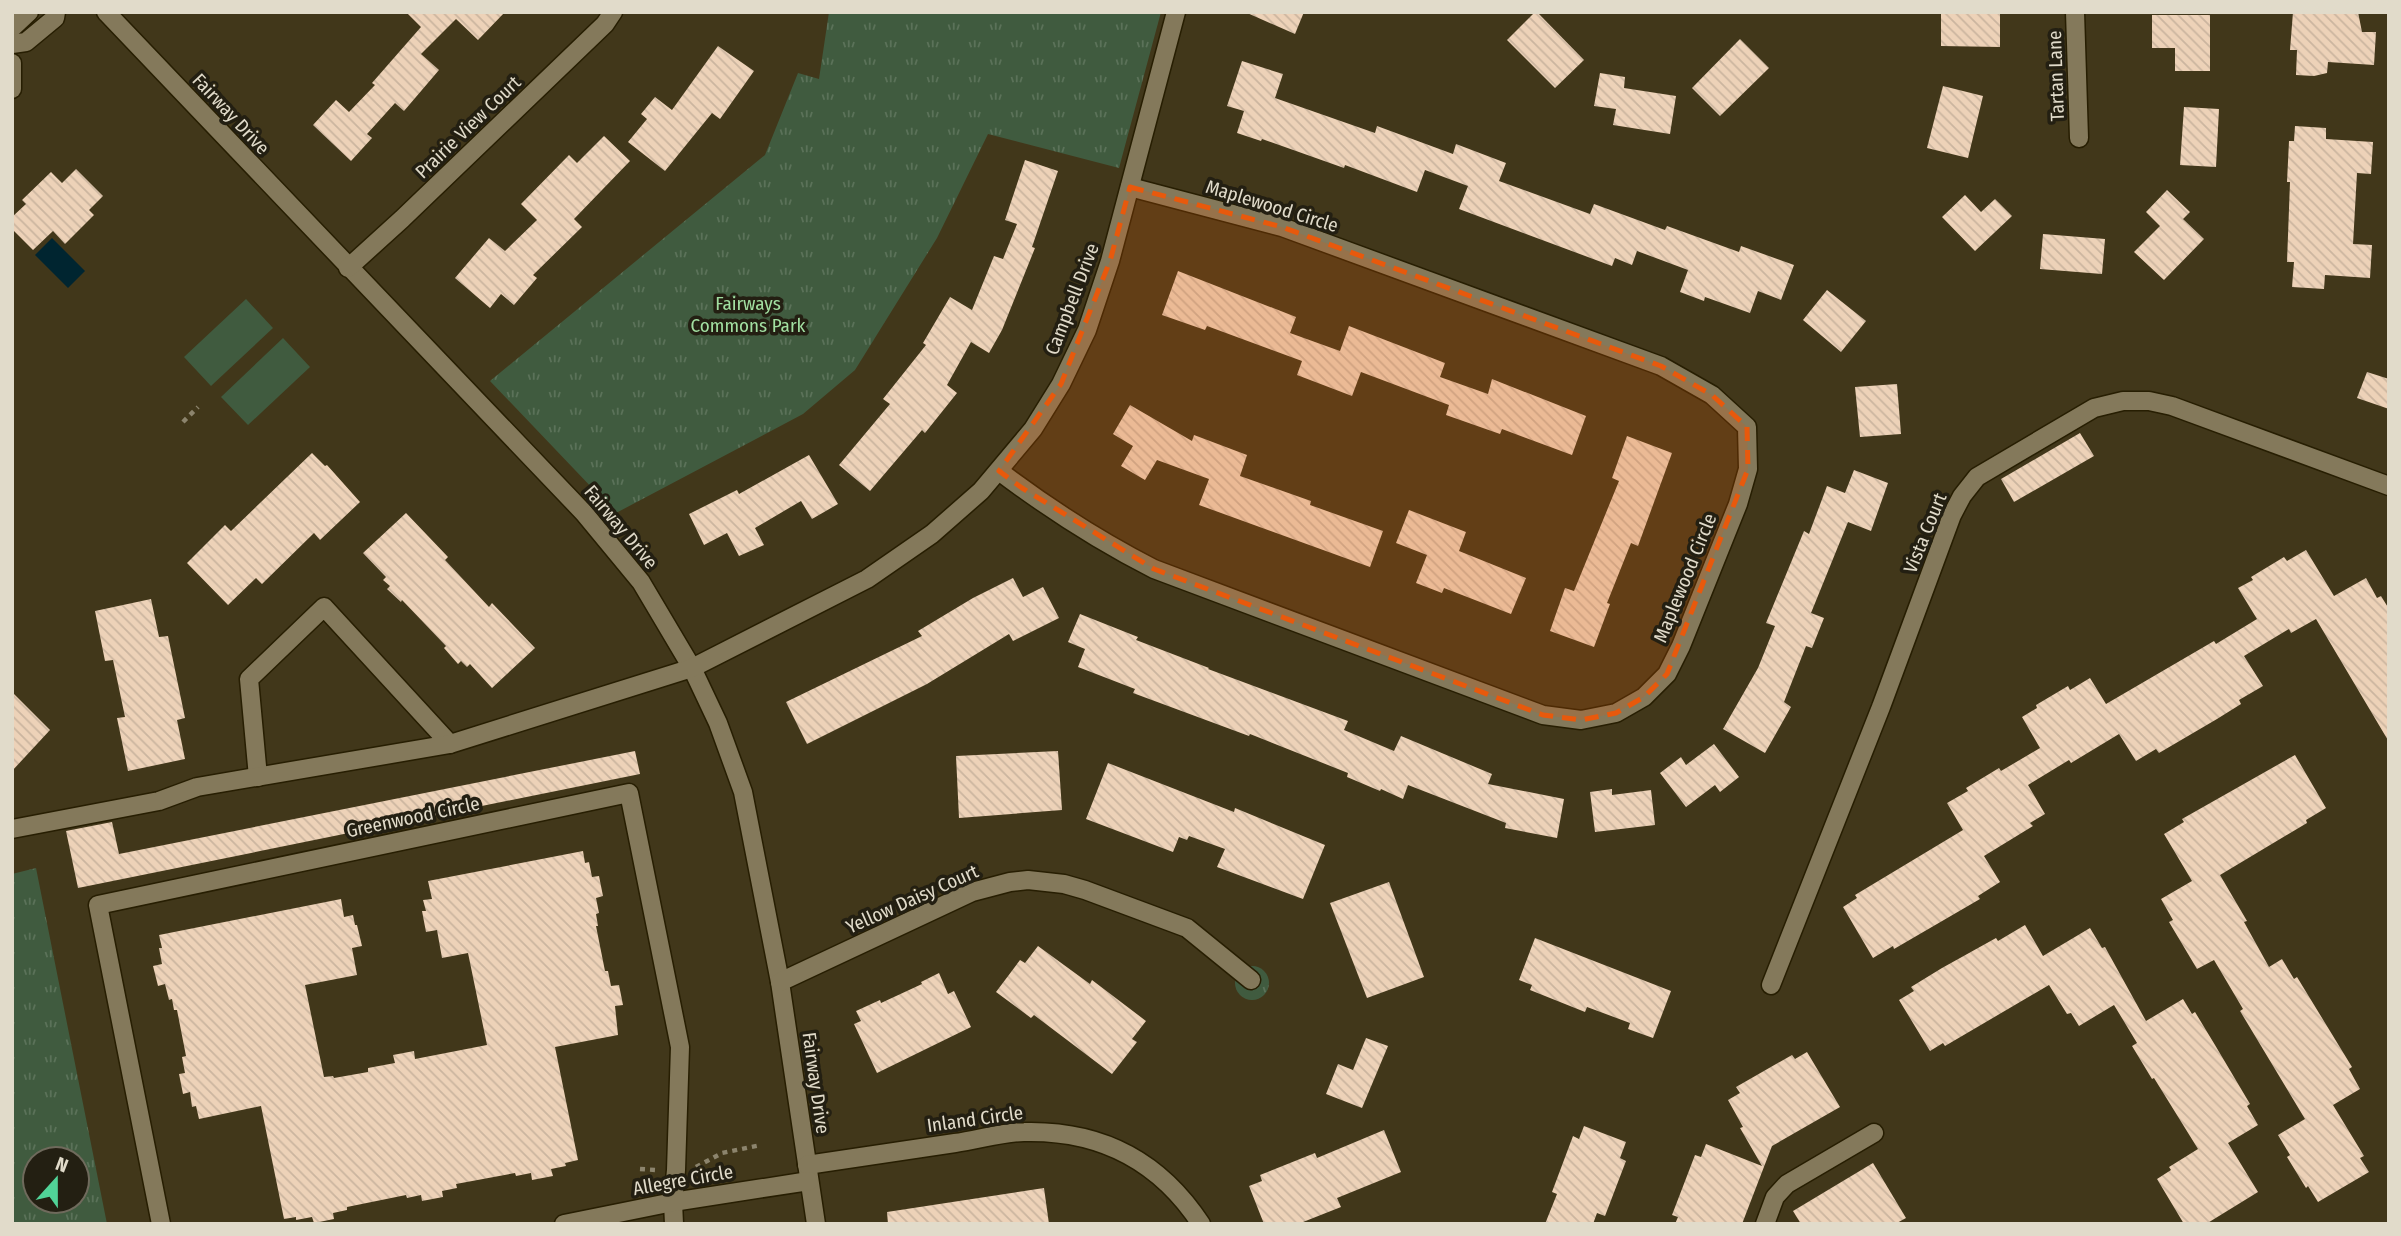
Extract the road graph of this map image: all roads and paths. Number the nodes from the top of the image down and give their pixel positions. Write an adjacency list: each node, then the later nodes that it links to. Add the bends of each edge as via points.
1 (29, 12): 7 (street)
2 (56, 12): 8 (street, via 55,18 26,42)
3 (106, 12): 13 (street, Fairway Drive)
4 (613, 12): 13 (street, Prairie View Court)
5 (1176, 12): 12 (street, Campbell Drive)
6 (2074, 12): 11 (street, Tartan Lane)
7 (12, 27)
8 (12, 44)
9 (12, 63): 10 (street)
10 (12, 89)
11 (2079, 138)
12 (1130, 187): 16 (street, Campbell Drive, via 1087,330 1033,429); 16 (street, Maplewood Circle, via 1282,228 1661,366 1712,395 1747,427 1748,469 1681,646 1667,674 1632,706 1581,720 1543,715 1154,569 1105,544)
13 (348, 268): 18 (street, Fairway Drive, via 584,513 640,582)
14 (198, 407): 15 (path)
15 (183, 422)
16 (999, 471): 18 (street, Campbell Drive, via 932,534 867,579)
17 (2389, 486): 24 (street, Vista Court, via 2149,401 2094,408 1977,477 1952,514)
18 (692, 668): 19 (street, Campbell Drive); 23 (street, Fairway Drive, via 743,792)
19 (450, 744): 20 (street, Campbell Drive); 20 (street, via 324,607 249,679)
20 (258, 776): 21 (street, Campbell Drive, via 197,787 159,801)
21 (12, 829)
22 (1251, 980): 23 (street, Yellow Daisy Court, via 1187,928 1084,890 1028,880 972,892)
23 (780, 982): 28 (street, Fairway Drive)
24 (1771, 985)
25 (1874, 1133): 35 (street, via 1787,1184 1775,1197)
26 (761, 1145): 27 (path, via 722,1153)
27 (697, 1167)
28 (808, 1173): 29 (street, Allegre Circle); 33 (street, Fairway Drive); 34 (street, Inland Circle, via 1023,1132 1072,1135 1104,1143 1154,1170)
29 (673, 1202): 30 (street, Greenwood Circle, via 680,1047 629,793 98,905); 31 (street, Allegre Circle); 32 (street, Greenwood Circle)
30 (161, 1224)
31 (564, 1224)
32 (674, 1224)
33 (816, 1224)
34 (1201, 1224)
35 (1765, 1224)

